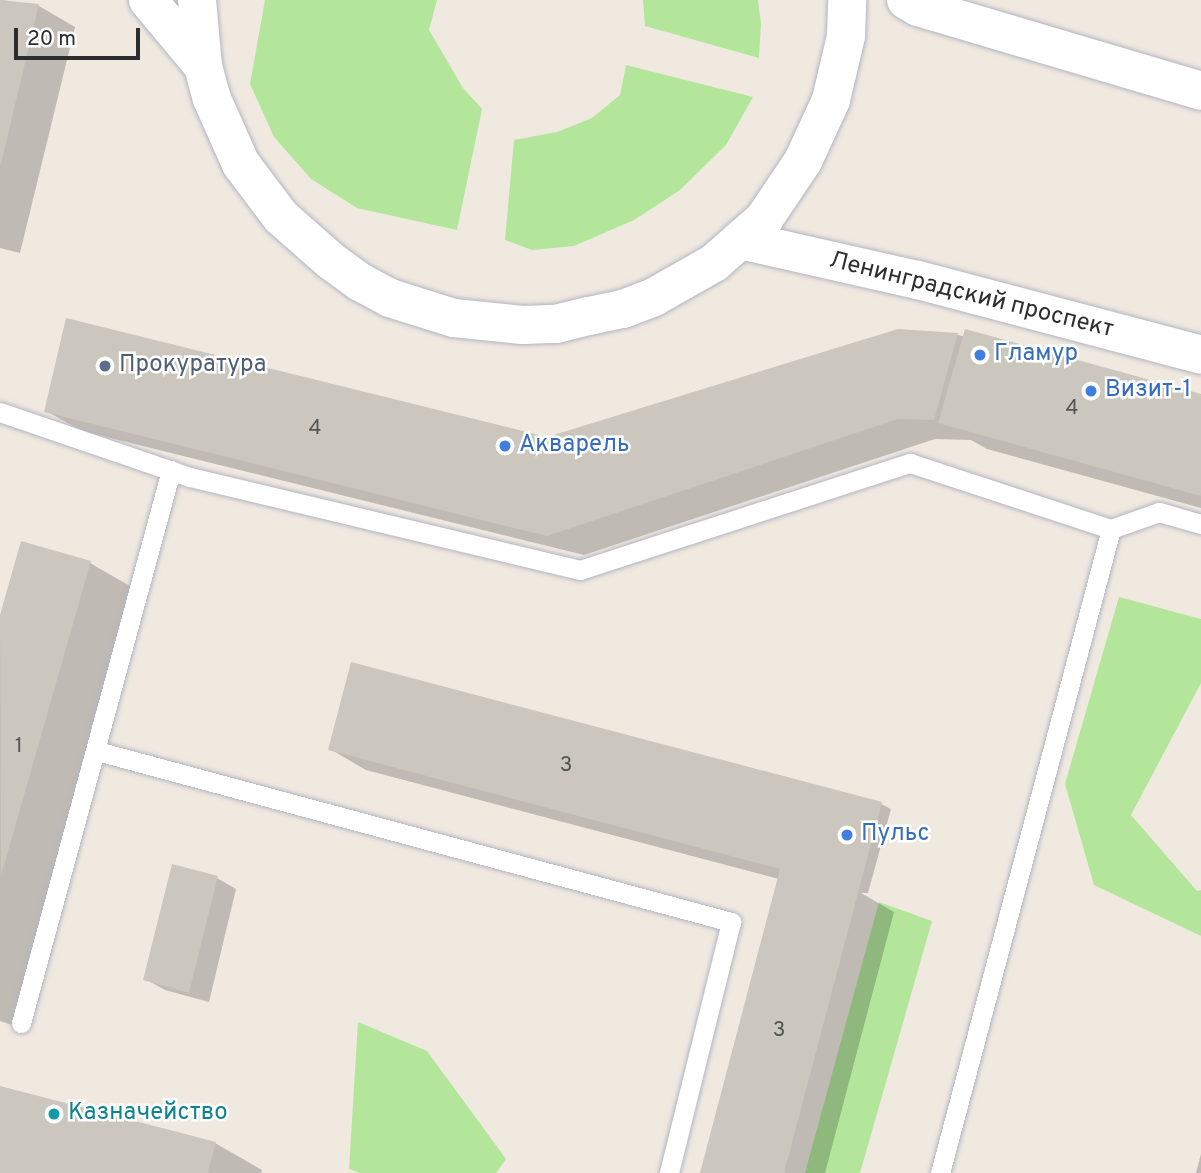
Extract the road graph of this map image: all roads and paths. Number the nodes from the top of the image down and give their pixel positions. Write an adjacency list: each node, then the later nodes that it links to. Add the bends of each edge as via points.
1 (148, 0): 5 (street)
2 (197, 0): 5 (street)
3 (847, 0): 7 (street, via 840,65 819,130 785,192)
4 (906, 0): 6 (street)
5 (203, 66): 7 (street, via 212,99 241,164 281,217 351,275 390,298 454,318 556,324 654,297 714,263)
6 (1201, 91)
7 (740, 240): 8 (street, Ленинградский проспект, via 918,280)
8 (1201, 355)
9 (0, 412): 10 (lane)
10 (171, 470): 12 (lane, via 580,570 910,463); 13 (lane)
11 (1201, 524): 12 (lane, via 1159,512)
12 (1111, 528): 16 (lane)
13 (97, 751): 14 (lane); 15 (lane, via 731,922)
14 (21, 1023)
15 (669, 1173)
16 (940, 1173)

